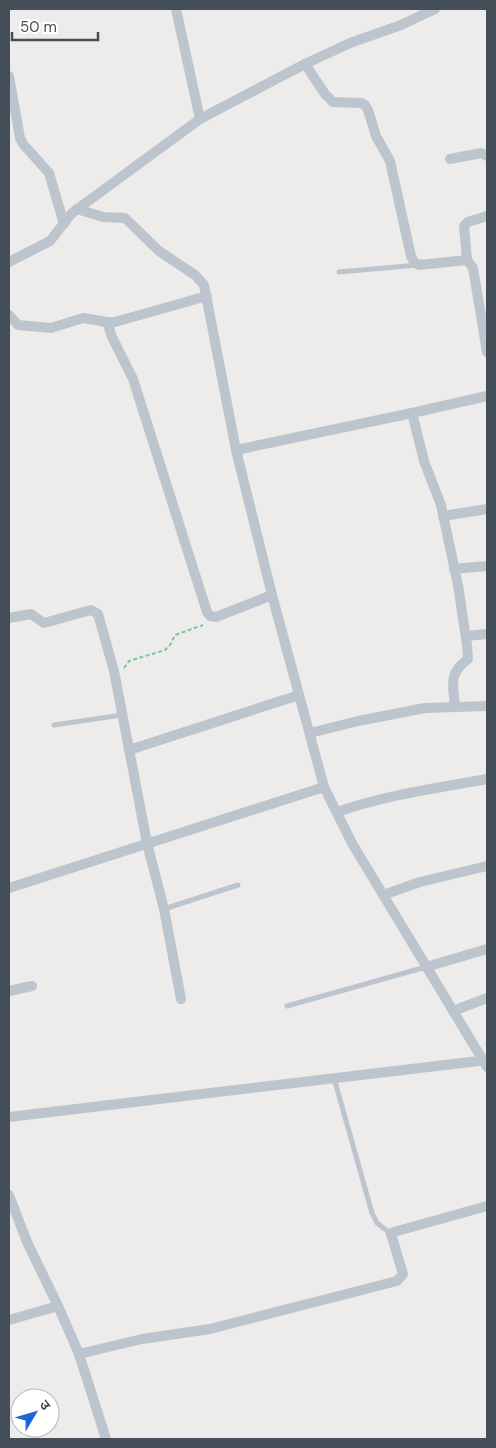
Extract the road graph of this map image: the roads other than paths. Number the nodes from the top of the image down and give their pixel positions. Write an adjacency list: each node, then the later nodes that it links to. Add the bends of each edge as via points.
1 (176, 9): 5 (street)
2 (435, 9): 3 (street)
3 (305, 64): 5 (street); 13 (street, via 333,102 360,103 368,110 376,136 390,161 411,256)
4 (9, 76): 10 (street, via 20,138 49,173)
5 (200, 119): 8 (street)
6 (487, 156): 7 (street, via 482,153)
7 (450, 159)
8 (77, 209): 10 (street); 15 (street, via 103,217 125,218 165,255 200,280)
9 (487, 216): 11 (street, via 464,226)
10 (64, 224): 12 (street, via 50,242)
11 (467, 260): 13 (street); 18 (street, via 473,268)
12 (9, 262)
13 (419, 265): 14 (lane)
14 (339, 272)
15 (207, 296): 17 (street); 21 (street)
16 (9, 315): 17 (street, via 18,325 51,328 79,318)
17 (107, 322): 26 (street, via 133,379 207,612 216,618)
18 (487, 352)
19 (487, 396): 20 (street)
20 (412, 414): 21 (street); 23 (street)
21 (236, 450): 26 (street)
22 (487, 509): 23 (street)
23 (443, 516): 25 (street)
24 (487, 566): 25 (street)
25 (454, 569): 29 (street)
26 (272, 595): 30 (street)
27 (9, 618): 33 (street, via 31,614 44,623 91,610 98,614)
28 (487, 634): 29 (street)
29 (466, 636): 31 (street, via 468,659 459,665 453,678)
30 (299, 695): 35 (street); 36 (street)
31 (455, 706): 32 (street); 35 (street, via 390,714)
32 (487, 706)
33 (122, 715): 34 (lane); 36 (street)
34 (54, 725)
35 (310, 734): 38 (street)
36 (129, 750): 40 (street)
37 (487, 779): 39 (street, via 387,797)
38 (324, 787): 39 (street); 40 (street)
39 (336, 812): 44 (street)
40 (147, 843): 43 (street); 45 (street)
41 (487, 866): 44 (street, via 420,882)
42 (238, 885): 45 (lane)
43 (9, 888)
44 (383, 895): 47 (street)
45 (164, 909): 51 (street)
46 (487, 948): 47 (street)
47 (426, 967): 52 (lane); 53 (street)
48 (32, 986): 49 (street)
49 (9, 991)
50 (487, 998): 53 (street)
51 (181, 999)
52 (287, 1006)
53 (453, 1010): 54 (street)
54 (486, 1062): 55 (street)
55 (334, 1078): 56 (street); 59 (lane, via 372,1213 377,1223)
56 (9, 1117)
57 (9, 1194): 60 (street, via 27,1242)
58 (487, 1206): 59 (street)
59 (391, 1234): 62 (street, via 403,1274 398,1281 210,1329 142,1339)
60 (58, 1306): 61 (street); 62 (street)
61 (9, 1320)
62 (79, 1354): 63 (street)
63 (106, 1439)

